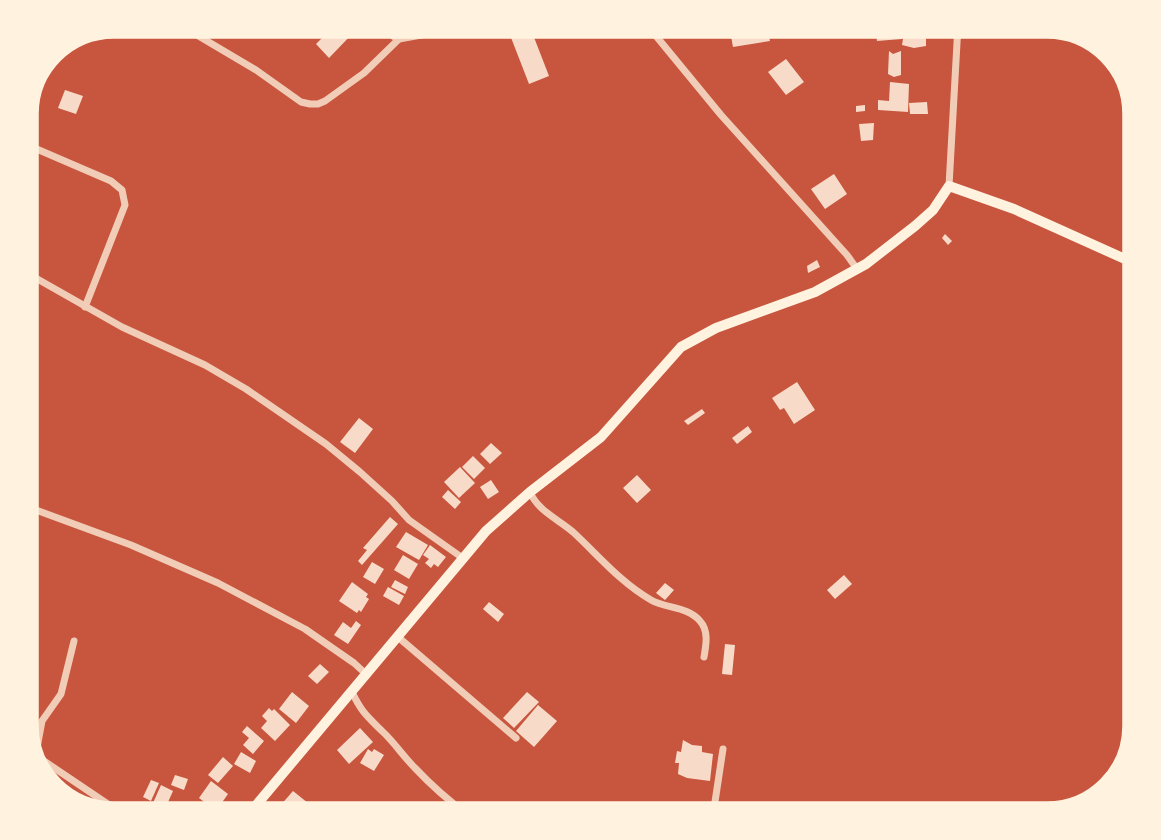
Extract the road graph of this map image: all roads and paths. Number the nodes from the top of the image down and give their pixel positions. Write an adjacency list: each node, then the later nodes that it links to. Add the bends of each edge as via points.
1 (201, 37): 6 (street, via 300,102 310,104 326,101 364,73)
2 (396, 37): 6 (street)
3 (405, 37): 6 (street)
4 (658, 37): 10 (street)
5 (957, 37): 8 (street)
6 (399, 38)
7 (37, 149): 12 (street, via 122,190 125,205)
8 (949, 186): 9 (main road, via 1014,209); 10 (main road, via 915,226)
9 (1124, 259)
10 (857, 269): 13 (main road, via 815,292 716,328 681,347 601,437)
11 (37, 279): 12 (street)
12 (85, 307): 15 (street, via 205,365 289,418 360,472 409,520)
13 (530, 492): 15 (main road, via 486,531); 18 (street, via 533,500 628,584 658,604 698,618 706,634)
14 (37, 510): 19 (street, via 218,583 305,629)
15 (464, 559): 16 (main road)
16 (398, 637): 19 (main road); 21 (street)
17 (74, 641): 22 (street, via 61,694 42,721)
18 (704, 657)
19 (367, 675): 20 (main road)
20 (352, 692): 26 (main road); 27 (street, via 370,720)
21 (516, 738)
22 (39, 744)
23 (723, 749): 28 (street)
24 (45, 760): 25 (street)
25 (105, 803)
26 (259, 803)
27 (452, 803)
28 (715, 803)

